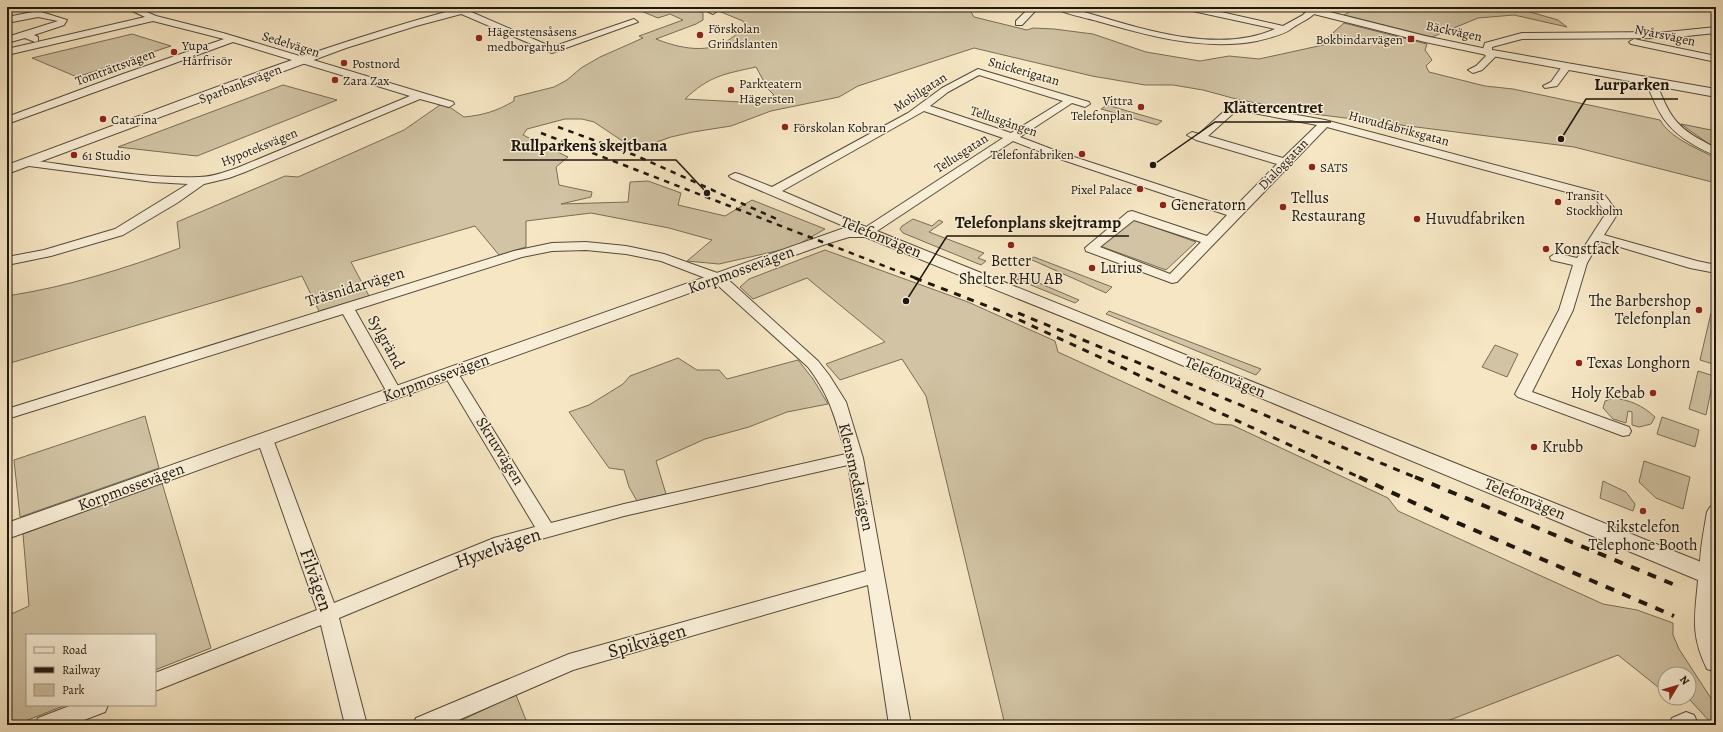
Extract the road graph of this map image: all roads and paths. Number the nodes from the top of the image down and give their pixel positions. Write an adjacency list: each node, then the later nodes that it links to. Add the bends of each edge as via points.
1 (128, 7): 11 (street, Sedelvägen)
2 (476, 7): 9 (street, Sparbanksvägen)
3 (703, 7): 10 (street)
4 (1035, 7): 14 (street)
5 (1058, 7): 15 (street, via 1160,35 1201,41 1247,40)
6 (1188, 7): 15 (street)
7 (1298, 7): 8 (street, Bäckvägen)
8 (1314, 9): 15 (street); 23 (street, Bäckvägen)
9 (462, 11): 13 (street, via 552,50); 25 (street, Sparbanksvägen, via 412,24)
10 (713, 11)
11 (153, 18): 19 (street, Sedelvägen); 21 (street)
12 (7, 20): 17 (street, via 43,14 63,20 61,24)
13 (634, 22)
14 (1019, 23)
15 (1286, 29)
16 (1716, 30): 18 (street, via 1667,35)
17 (26, 35): 20 (street); 21 (street)
18 (1608, 36): 23 (street, via 1522,36 1488,45); 24 (street, Nyårsvägen)
19 (232, 39): 25 (street, Sedelvägen); 37 (street, Tomträttsvägen)
20 (7, 40)
21 (41, 44): 22 (street)
22 (7, 52)
23 (1487, 52): 26 (street, Bäckvägen); 27 (street, Bäckvägen, via 1491,56)
24 (1716, 59)
25 (302, 61): 32 (street, Sedelvägen); 42 (street, Sparbanksvägen)
26 (1566, 67): 29 (street, Bäckvägen); 30 (street, via 1554,84)
27 (1474, 70)
28 (978, 72): 33 (street, Snickerigatan); 36 (street, Mobilgatan, via 945,90)
29 (1651, 82): 31 (street, Bäckvägen); 40 (street, via 1662,109 1673,126)
30 (1548, 86)
31 (1716, 94)
32 (418, 96): 34 (street, Sedelvägen); 45 (street, Hypoteksvägen, via 241,170)
33 (1072, 100): 35 (street, Snickerigatan); 39 (street, Tellusgatan)
34 (448, 104)
35 (1085, 104)
36 (922, 107): 39 (street, Tellusgången); 46 (street, Mobilgatan, via 905,119)
37 (7, 121)
38 (1324, 122): 41 (street, Dialoggatan); 41 (street, Huvudfabriksgatan, via 1235,107 1196,136); 49 (street, Huvudfabriksgatan, via 1600,197 1612,213)
39 (1011, 137): 47 (street, Tellusgången); 48 (street, Tellusgatan)
40 (1716, 152)
41 (1283, 162): 47 (street, Dialoggatan)
42 (30, 163): 43 (street, Sparbanksvägen); 45 (street, Hypoteksvägen, via 153,179)
43 (7, 170)
44 (735, 176): 46 (street, Telefonvägen)
45 (200, 181): 52 (street, via 119,232 46,253)
46 (772, 192): 48 (street, Telefonvägen)
47 (1236, 214): 50 (street, Dialoggatan)
48 (867, 232): 55 (street, Korpmossevägen, via 847,232); 67 (street, Telefonvägen)
49 (1599, 236): 53 (street); 54 (street)
50 (1210, 241): 50 (street, Dialoggatan, via 1172,279 1091,248 1132,215)
51 (1556, 257): 53 (street)
52 (7, 261)
53 (1580, 263): 60 (street, via 1566,310 1523,394)
54 (1716, 269)
55 (718, 278): 56 (street, Träsnidarvägen, via 664,258 626,250 586,246 552,247 519,254); 57 (street, Korpmossevägen); 62 (street, Klensmedsvägen, via 813,364 824,378 838,402)
56 (347, 308): 58 (street, Sylgränd); 59 (street, Träsnidarvägen)
57 (451, 373): 58 (street, Korpmossevägen); 65 (street, Skruvvägen)
58 (394, 393): 61 (street, Korpmossevägen)
59 (7, 414)
60 (1623, 431)
61 (265, 439): 64 (street, Korpmossevägen); 68 (street, Filvägen)
62 (855, 458): 65 (street, Hyvelvägen, via 624,510); 66 (street, Klensmedsvägen)
63 (1716, 512): 67 (street, via 1710,551)
64 (7, 531)
65 (547, 531): 68 (street, Hyvelvägen, via 500,543)
66 (876, 576): 74 (street, Spikvägen, via 569,663); 75 (street, Klensmedsvägen)
67 (1713, 576): 69 (street, via 1705,630 1706,640)
68 (328, 614): 70 (street, Hyvelvägen); 73 (street, Filvägen)
69 (1716, 662)
70 (156, 682)
71 (94, 706): 72 (street)
72 (46, 725)
73 (356, 725)
74 (424, 725)
75 (900, 725)

